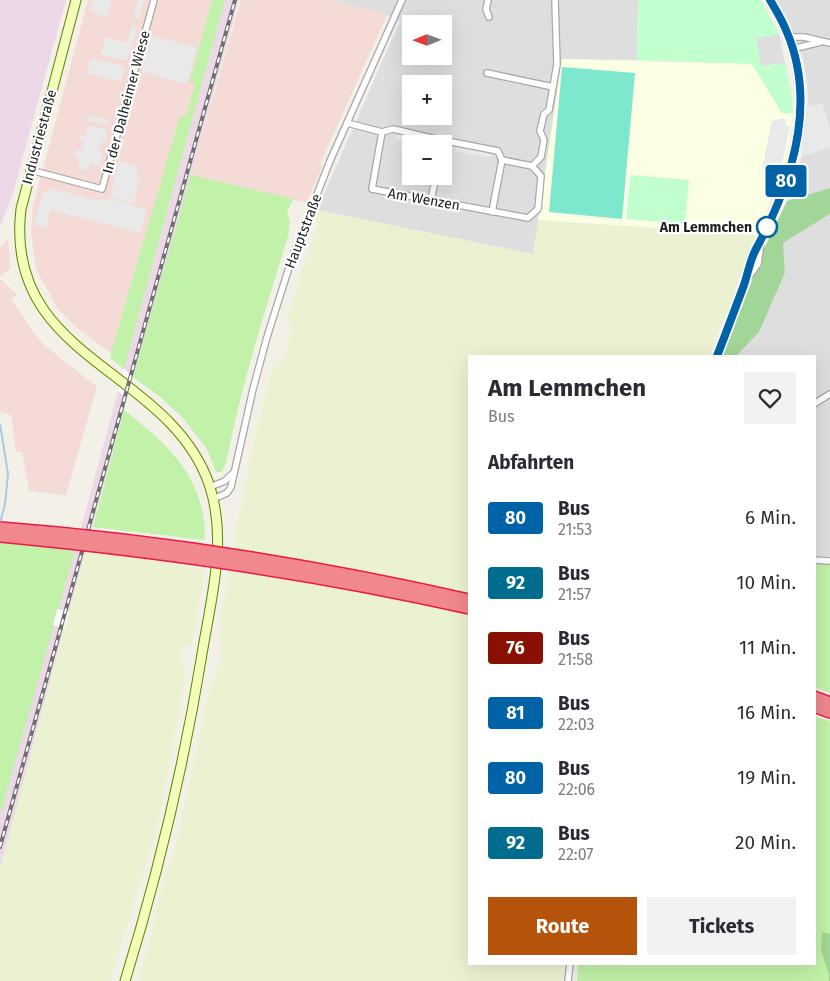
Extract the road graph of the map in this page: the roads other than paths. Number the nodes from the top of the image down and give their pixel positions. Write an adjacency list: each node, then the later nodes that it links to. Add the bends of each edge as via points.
1 (76, 0): 20 (main road, Industriestraße)
2 (154, 0): 20 (street, In der Dalheimer Wiese, via 102,189)
3 (402, 0): 14 (street, Hauptstraße)
4 (488, 0): 7 (street, via 486,9)
5 (554, 0): 13 (street, via 557,64)
6 (770, 0): 8 (street)
7 (489, 17)
8 (789, 37): 9 (street); 11 (street)
9 (823, 42): 10 (street); 11 (street)
10 (830, 43)
11 (792, 49): 24 (street, via 800,87 799,134 794,158 761,243 758,264 744,284)
12 (488, 73): 13 (street)
13 (553, 87): 19 (street, via 549,110 544,114 540,131 544,140 541,157)
14 (347, 123): 15 (street); 27 (street, Hauptstraße, via 311,208 282,289 253,389)
15 (382, 132): 16 (street, via 393,129); 22 (street, Am Wenzen, via 372,190)
16 (419, 135)
17 (452, 142): 18 (street, via 498,151)
18 (502, 160): 19 (street); 23 (street)
19 (532, 166): 23 (street, Am Wenzen, via 541,176 538,209 528,218)
20 (30, 170): 28 (main road, Industriestraße, via 19,232 26,275 40,306 63,334 179,431 200,462)
21 (434, 185): 22 (street)
22 (431, 200): 23 (street, Am Wenzen)
23 (492, 212)
24 (717, 355)
25 (830, 394): 26 (street)
26 (816, 403)
27 (234, 472): 28 (street, via 225,481); 29 (street, Hauptstraße, via 229,490)
28 (210, 487): 29 (main road, Industriestraße)
29 (214, 499): 41 (main road, Industriestraße, via 218,557 192,711 162,851)
30 (0, 528): 34 (highway, bridge, via 226,554)
31 (0, 536): 35 (highway, bridge, via 225,562)
32 (816, 560): 33 (street)
33 (830, 561)
34 (468, 600)
35 (468, 608)
36 (816, 698): 37 (highway)
37 (830, 703)
38 (816, 707): 39 (highway)
39 (830, 712)
40 (570, 965): 42 (street)
41 (125, 981)
42 (568, 981)

